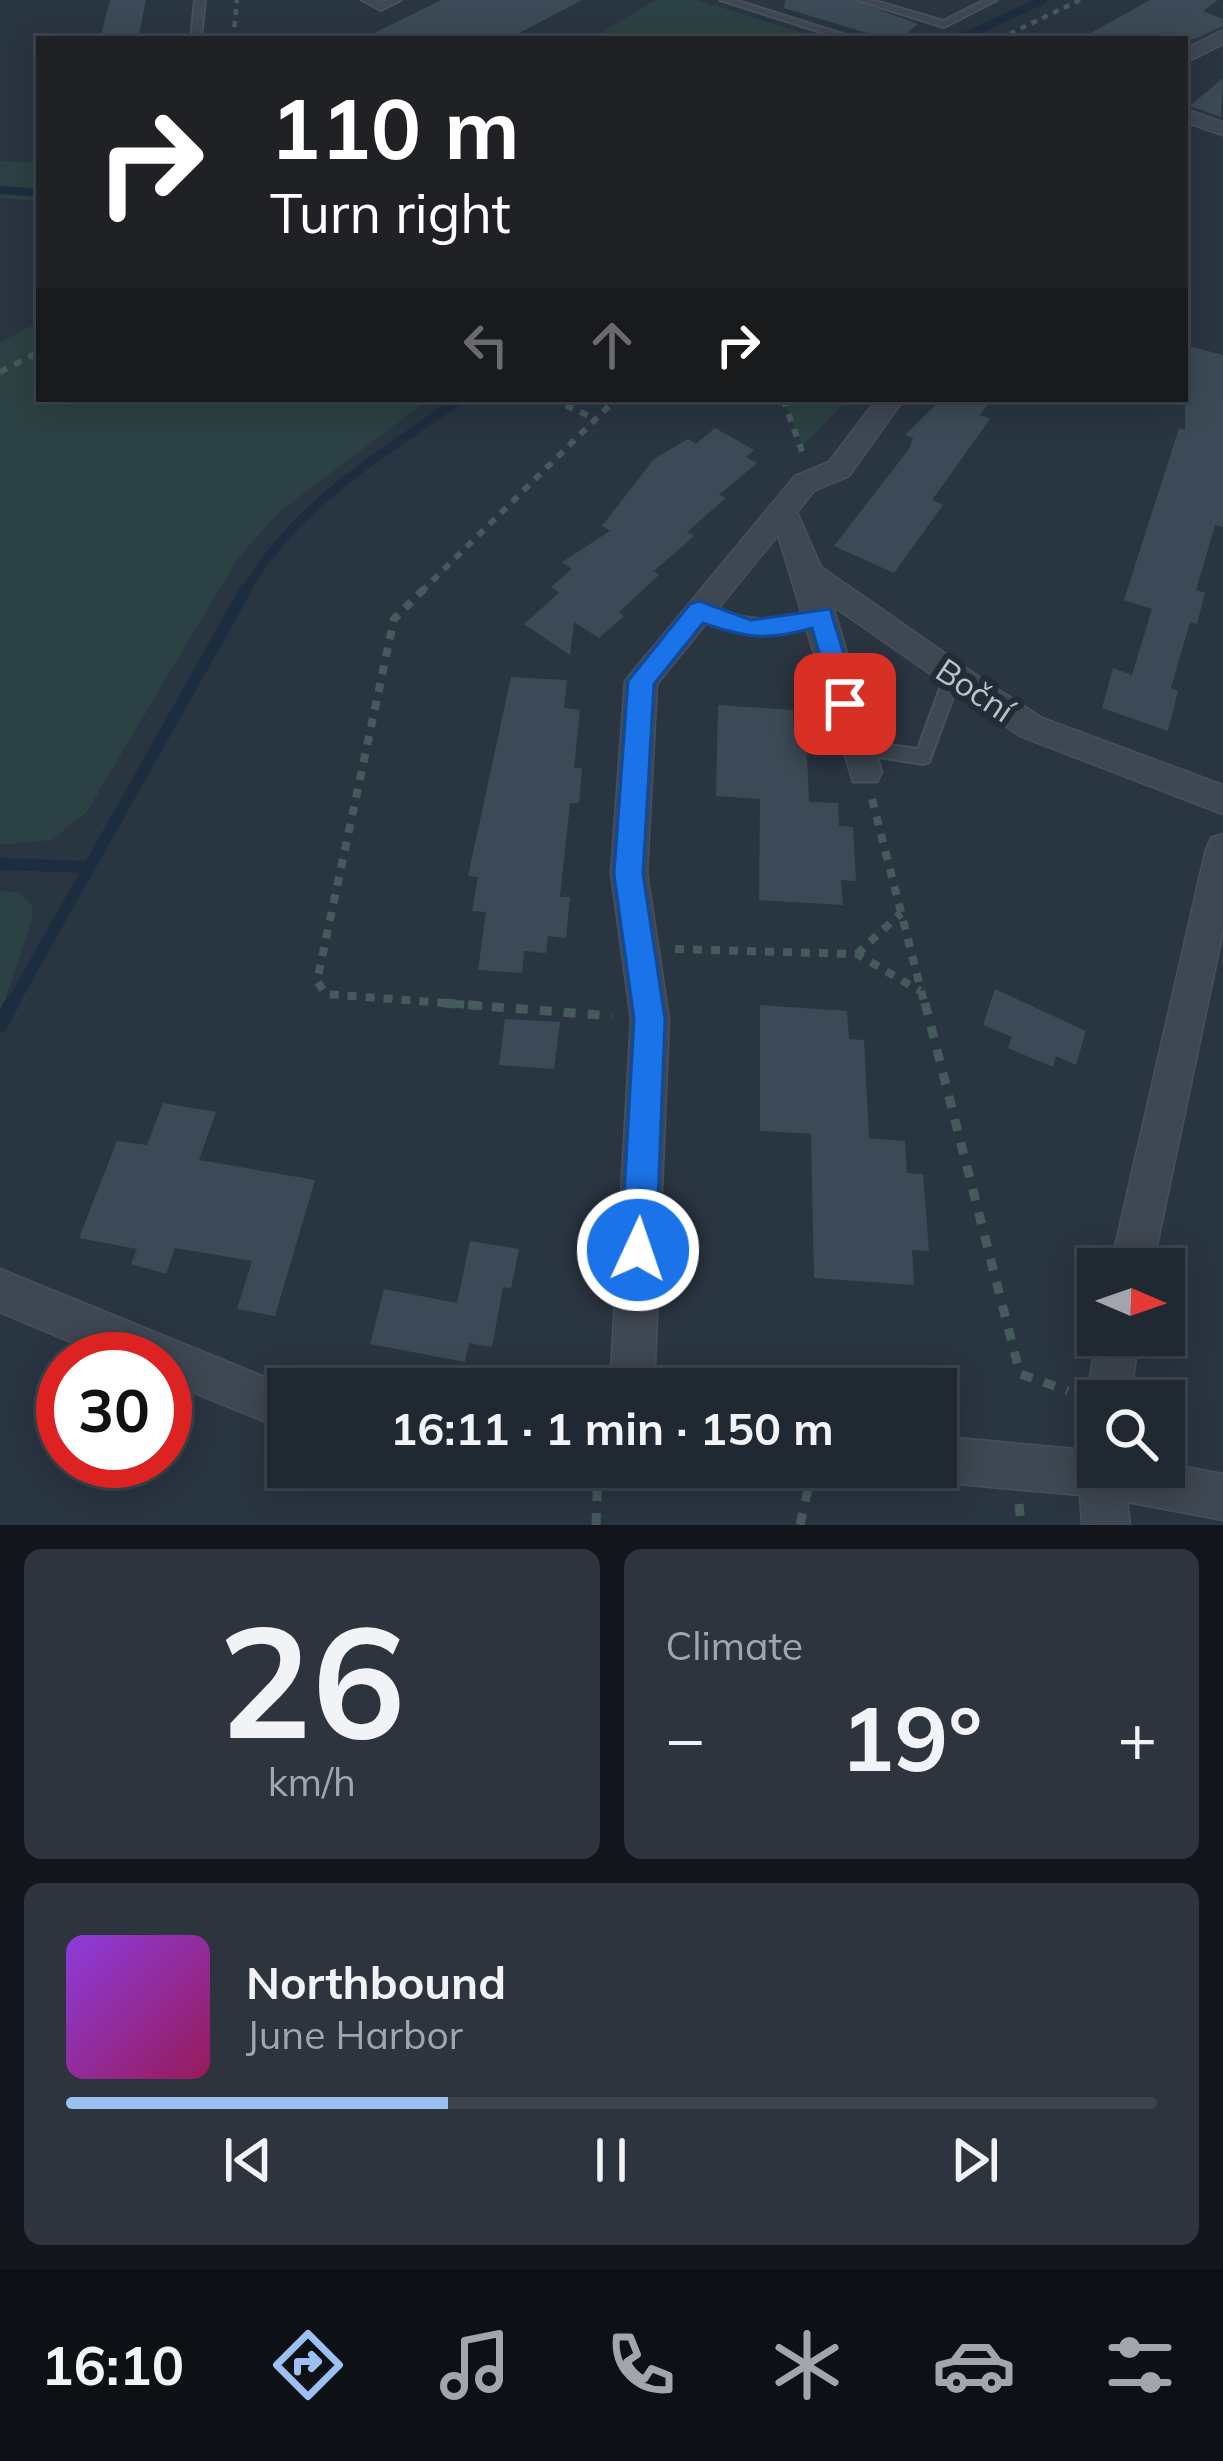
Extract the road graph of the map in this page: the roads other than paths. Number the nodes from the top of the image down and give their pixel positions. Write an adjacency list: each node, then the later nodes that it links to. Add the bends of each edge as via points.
1 (200, 0): 7 (lane)
2 (367, 0): 3 (lane, via 381,7)
3 (396, 0)
4 (725, 0): 8 (lane)
5 (862, 0): 6 (lane, via 944,24)
6 (992, 0)
7 (196, 36)
8 (843, 36)
9 (1223, 36): 10 (street)
10 (1188, 55)
11 (1188, 116): 12 (street)
12 (1223, 129)
13 (889, 402): 14 (street, via 839,469)
14 (794, 496): 15 (street); 16 (street)
15 (809, 574): 17 (street); 18 (street, Boční)
16 (699, 611): 17 (lane, via 750,630); 25 (street, via 641,681 629,874 650,1019)
17 (821, 615): 19 (street)
18 (953, 675): 19 (lane, via 923,757); 20 (street, Boční, via 1031,727)
19 (861, 760)
20 (1223, 800)
21 (1223, 849): 22 (street)
22 (1136, 1248)
23 (0, 1290): 24 (street)
24 (100, 1332)
25 (633, 1368)
26 (192, 1370): 27 (street)
27 (267, 1400)
28 (957, 1460): 29 (street)
29 (1077, 1468)
30 (1102, 1488): 33 (street)
31 (1182, 1488): 32 (street)
32 (1223, 1497)
33 (1106, 1525)

